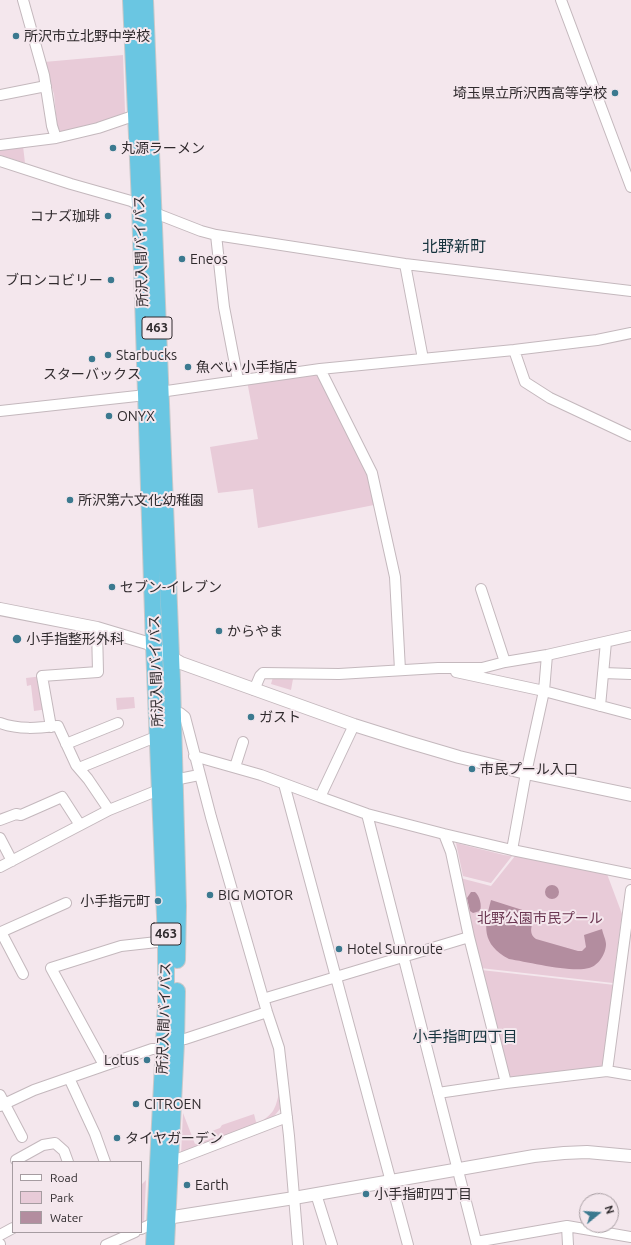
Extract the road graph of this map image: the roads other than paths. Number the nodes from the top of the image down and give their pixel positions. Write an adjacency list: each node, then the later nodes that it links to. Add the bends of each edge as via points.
1 (23, 0): 5 (street)
2 (131, 0): 7 (highway, 所沢入間バイパス / 463)
3 (145, 0): 12 (highway, 所沢入間バイパス / 463)
4 (561, 0): 11 (street)
5 (46, 86): 6 (street); 8 (street)
6 (0, 95)
7 (136, 115): 8 (street); 12 (highway, 所沢入間バイパス / 463)
8 (56, 138): 9 (street)
9 (0, 145)
10 (0, 161): 12 (street)
11 (631, 187)
12 (146, 208): 13 (street); 21 (highway, 所沢入間バイパス / 463)
13 (216, 235): 14 (street); 20 (street, via 224,307)
14 (405, 264): 15 (street); 18 (street)
15 (631, 291)
16 (631, 333): 17 (street, via 597,340)
17 (514, 350): 18 (street); 23 (street, via 525,382 550,398)
18 (423, 359): 19 (street)
19 (320, 369): 20 (street); 34 (street, via 372,473 395,578)
20 (238, 380): 21 (street)
21 (153, 393): 22 (street); 29 (highway, 所沢入間バイパス / 463); 31 (highway, 所沢入間バイパス / 463)
22 (0, 411)
23 (631, 436)
24 (481, 589): 32 (street)
25 (0, 609): 26 (street)
26 (97, 628): 29 (street); 45 (street, via 98,672 42,676)
27 (631, 636): 28 (street)
28 (606, 642): 30 (street); 35 (street)
29 (154, 646): 31 (street); 46 (highway, 所沢入間バイパス / 463)
30 (547, 655): 32 (street); 38 (street)
31 (170, 656): 37 (street); 54 (highway, 所沢入間バイパス / 463)
32 (505, 662): 33 (street, via 482,668)
33 (438, 668): 34 (street); 38 (street)
34 (400, 670): 37 (street, via 338,674 263,673)
35 (603, 673): 36 (street); 39 (street)
36 (631, 674)
37 (254, 690): 44 (street)
38 (544, 691): 39 (street); 52 (street)
39 (600, 706): 41 (street)
40 (180, 713): 49 (street, via 185,717)
41 (631, 714)
42 (0, 723): 45 (street, via 29,729)
43 (118, 723): 48 (street)
44 (354, 725): 52 (street, via 452,755); 58 (street)
45 (51, 727): 48 (street, via 58,726)
46 (158, 736): 51 (street); 56 (highway, 所沢入間バイパス / 463)
47 (243, 742): 50 (street)
48 (66, 744): 51 (street)
49 (194, 756): 50 (street); 53 (street)
50 (235, 767): 55 (street)
51 (78, 768): 59 (street)
52 (526, 773): 57 (street); 65 (street)
53 (199, 776): 54 (street); 77 (street)
54 (174, 780): 94 (highway, 所沢入間バイパス / 463, via 178,906 176,1042)
55 (284, 784): 58 (street); 76 (street)
56 (161, 789): 59 (street); 73 (highway, 所沢入間バイパス / 463)
57 (631, 795)
58 (320, 797): 60 (street)
59 (109, 810): 62 (street)
60 (367, 814): 63 (street); 74 (street)
61 (0, 820): 62 (street, via 16,814 21,815 62,797)
62 (80, 825): 66 (street)
63 (444, 834): 65 (street); 72 (street, via 451,852)
64 (0, 838): 66 (street)
65 (512, 850): 68 (street)
66 (12, 861): 67 (street)
67 (0, 867)
68 (631, 874)
69 (631, 890): 82 (street)
70 (66, 904): 71 (street)
71 (1, 931): 75 (street)
72 (469, 937): 74 (street); 85 (street)
73 (166, 941): 80 (highway, 所沢入間バイパス / 463); 81 (street, via 121,946 51,968)
74 (404, 957): 76 (street); 86 (street)
75 (23, 974)
76 (336, 977): 77 (street); 96 (street)
77 (263, 998): 78 (street)
78 (267, 1012): 79 (street); 88 (street, via 279,1048)
79 (185, 1039)
80 (164, 1047): 81 (street); 99 (highway, 所沢入間バイパス / 463)
81 (104, 1065): 84 (street)
82 (607, 1071): 83 (street); 85 (street)
83 (631, 1075)
84 (69, 1078): 87 (street); 93 (street)
85 (506, 1083): 86 (street)
86 (438, 1093): 95 (street)
87 (1, 1102): 89 (street)
88 (287, 1117): 94 (street); 98 (street)
89 (22, 1137)
90 (631, 1156): 95 (street, via 587,1152 564,1153)
91 (16, 1160): 92 (street, via 43,1145 55,1143 64,1151)
92 (68, 1161)
93 (105, 1161)
94 (170, 1162): 99 (highway, 所沢入間バイパス / 463)
95 (458, 1169): 96 (street); 106 (street)
96 (390, 1181): 97 (street); 112 (street)
97 (316, 1194): 98 (street); 111 (street)
98 (294, 1198): 99 (street); 110 (street)
99 (161, 1220): 102 (street); 108 (highway, 所沢入間バイパス / 463); 109 (highway, 所沢入間バイパス / 463)
100 (567, 1226): 105 (street); 106 (street); 113 (street)
101 (12, 1229): 104 (street)
102 (142, 1229)
103 (133, 1233): 107 (street)
104 (0, 1235)
105 (631, 1237)
106 (476, 1244)
107 (106, 1245)
108 (154, 1245)
109 (166, 1245)
110 (298, 1245)
111 (332, 1245)
112 (408, 1245)
113 (568, 1245)

